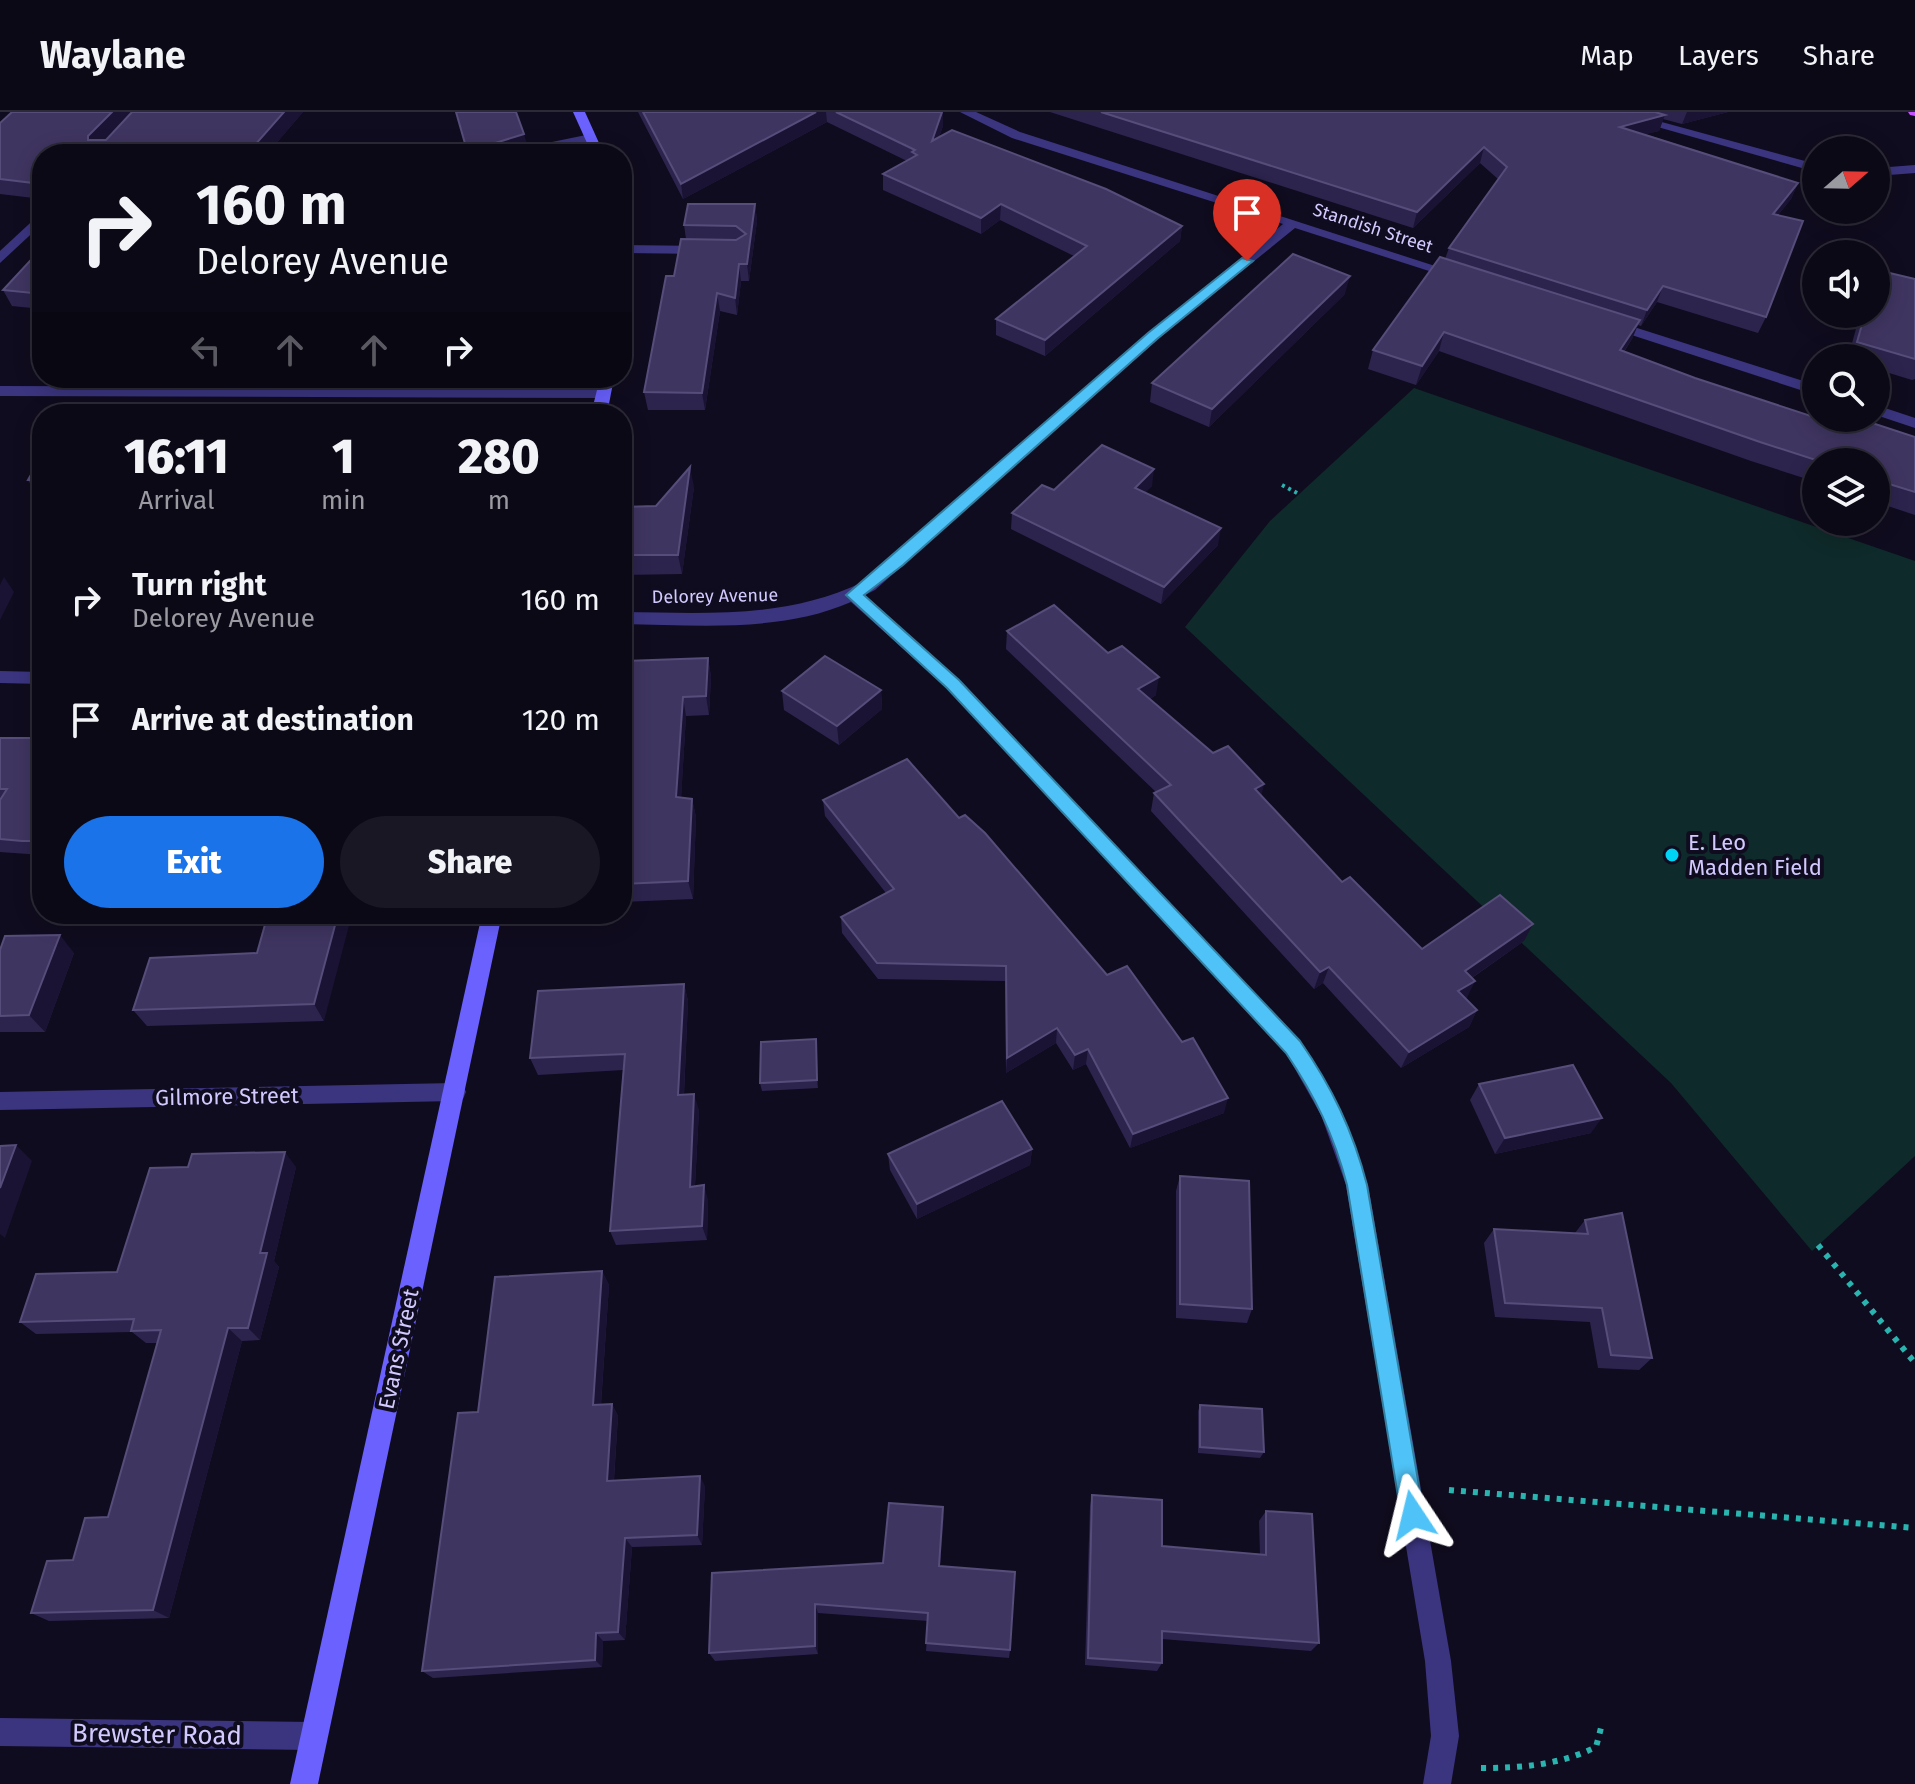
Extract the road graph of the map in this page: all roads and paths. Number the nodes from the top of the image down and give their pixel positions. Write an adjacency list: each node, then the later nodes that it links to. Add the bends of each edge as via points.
1 (579, 112): 4 (street)
2 (966, 112): 10 (street, Standish Street, via 1016,135)
3 (1611, 112): 7 (street)
4 (591, 138): 5 (street); 6 (street)
5 (557, 144)
6 (594, 144)
7 (1802, 164)
8 (1915, 169): 9 (street)
9 (1890, 171)
10 (1293, 223): 15 (street, Standish Street); 24 (street, Delorey Avenue, via 1153,336)
11 (32, 226): 14 (street)
12 (632, 249): 13 (street)
13 (724, 251)
14 (0, 259)
15 (1475, 281)
16 (1595, 319): 17 (street)
17 (1802, 386)
18 (303, 388): 19 (street)
19 (0, 391)
20 (1890, 415): 21 (street)
21 (1915, 423)
22 (1282, 485): 23 (path)
23 (1299, 494)
24 (854, 595): 25 (street, Delorey Avenue, via 784,615); 33 (street, via 953,684 1293,1047 1321,1088 1344,1137 1357,1185)
25 (632, 618)
26 (0, 677): 27 (street)
27 (32, 678)
28 (490, 924): 29 (street, Evans Street)
29 (455, 1092): 30 (street, Gilmore Street); 37 (street, Evans Street)
30 (0, 1101)
31 (1818, 1245): 32 (path)
32 (1915, 1363)
33 (1408, 1485): 34 (path); 38 (street, via 1438,1661 1445,1736)
34 (1915, 1528)
35 (1602, 1724): 38 (path, via 1596,1747 1574,1759)
36 (0, 1732): 37 (street, Brewster Road)
37 (313, 1736): 39 (street, Evans Street)
38 (1439, 1776)
39 (304, 1784)

